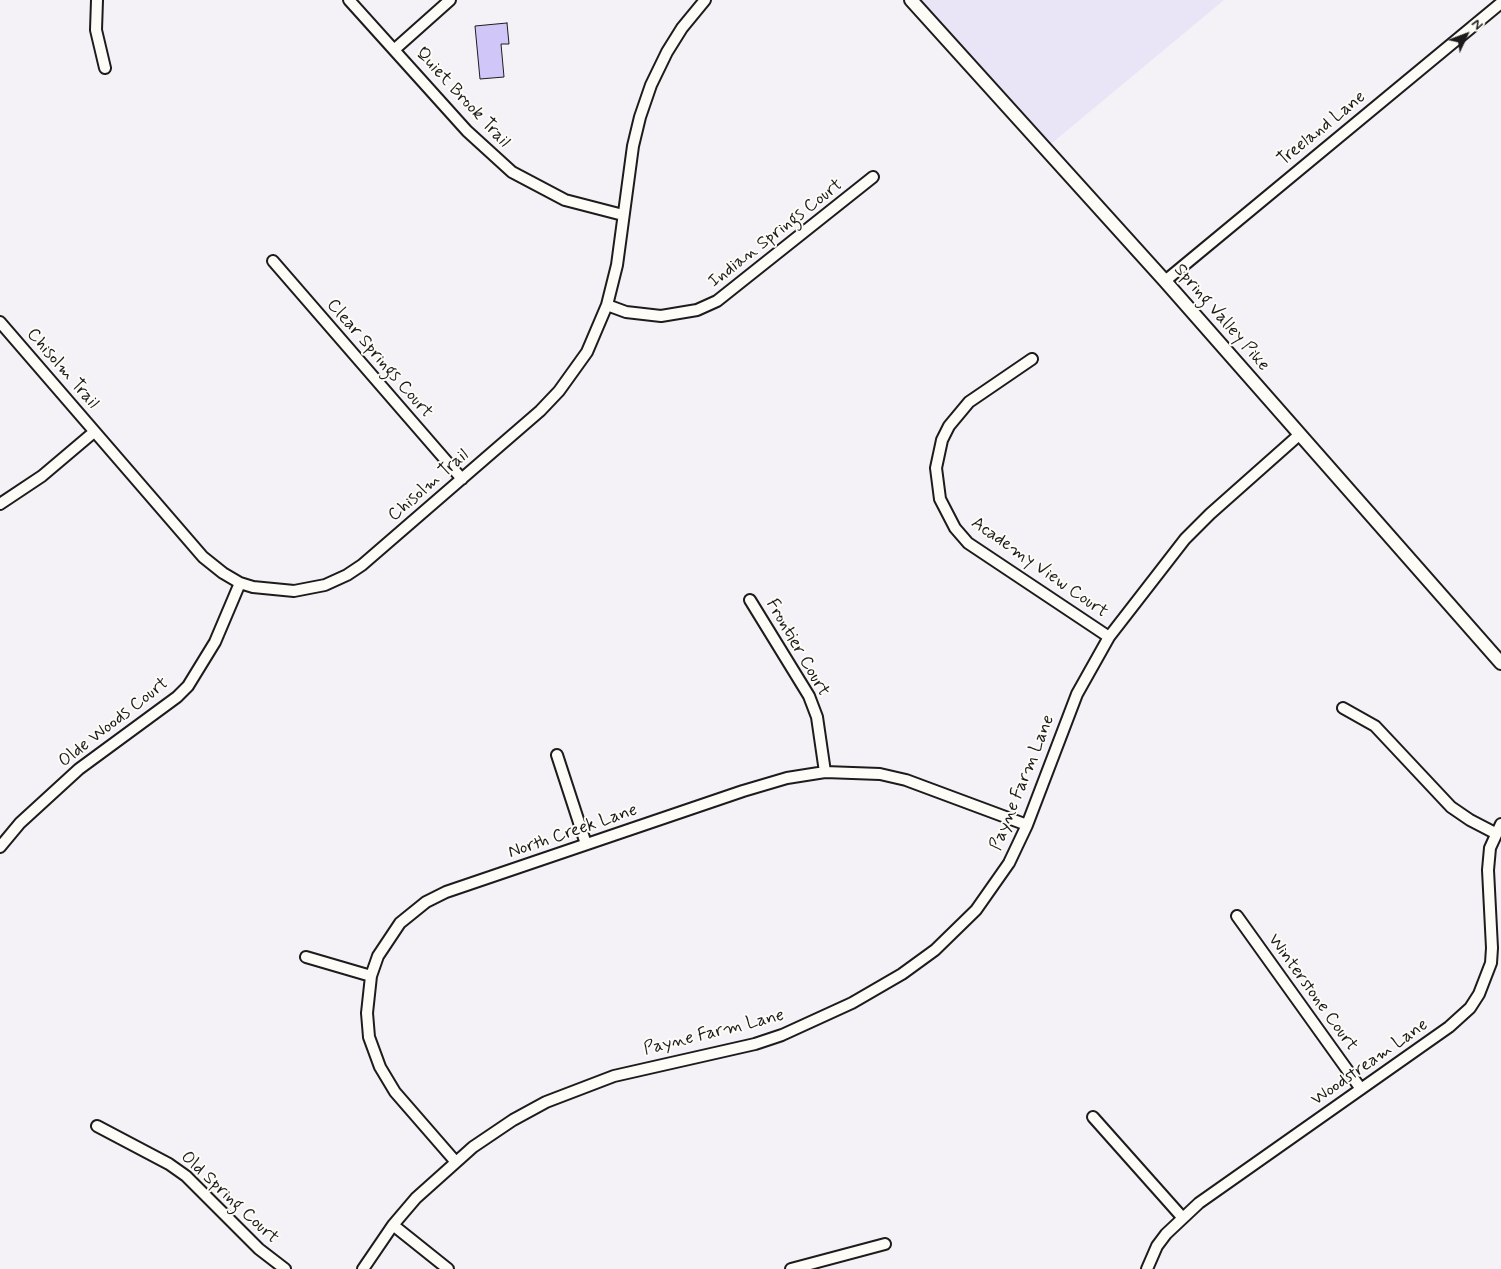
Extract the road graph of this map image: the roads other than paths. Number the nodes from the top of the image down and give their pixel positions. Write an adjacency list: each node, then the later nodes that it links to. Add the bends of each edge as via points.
1 (97, 0): 8 (street, via 96,30)
2 (349, 0): 7 (street, Quiet Brook Trail)
3 (450, 0): 7 (street)
4 (705, 0): 10 (street, Chisolm Trail, via 677,36 651,85 633,146)
5 (911, 0): 12 (street, Spring Valley Pike)
6 (1501, 3): 12 (street, Treeland Lane)
7 (395, 49): 10 (street, Quiet Brook Trail, via 467,131 512,172 565,200)
8 (105, 68)
9 (874, 177): 13 (street, Indian Springs Court, via 718,301 697,310 662,316 626,312)
10 (623, 215): 13 (street, Chisolm Trail)
11 (273, 260): 18 (street, Clear Springs Court)
12 (1165, 281): 17 (street, Spring Valley Pike)
13 (607, 305): 18 (street, Chisolm Trail, via 587,352 560,391)
14 (0, 322): 16 (street, Chisolm Trail)
15 (1032, 358): 22 (street, Academy View Court, via 969,402 949,426 942,440 936,468 940,499 954,528 968,543)
16 (94, 432): 19 (street, via 42,476); 20 (street, Chisolm Trail, via 203,557)
17 (1299, 435): 22 (street, Payne Farm Lane, via 1185,539); 23 (street, Spring Valley Pike)
18 (462, 478): 20 (street, Chisolm Trail, via 347,575 325,585 294,591)
19 (0, 504)
20 (240, 583): 30 (street, Olde Woods Court, via 215,642 188,686 80,769 28,816)
21 (750, 600): 26 (street, Frontier Court, via 809,696 817,717)
22 (1109, 637): 27 (street, Payne Farm Lane, via 1077,694)
23 (1501, 662)
24 (1343, 708): 28 (street, via 1375,726 1451,807 1470,820)
25 (557, 755): 29 (street)
26 (825, 772): 27 (street, North Creek Lane, via 880,774 906,780); 29 (street, North Creek Lane, via 778,781)
27 (1028, 825): 38 (street, Payne Farm Lane, via 1009,863 976,910 936,950 877,989 820,1020 782,1036 643,1068 579,1088 513,1120)
28 (1498, 829): 32 (street, Woodstream Lane, via 1490,848 1488,870)
29 (586, 844): 34 (street, North Creek Lane, via 446,892 426,902 400,923 385,942)
30 (0, 847)
31 (1237, 916): 35 (street, Winterstone Court)
32 (1497, 948): 35 (street, Woodstream Lane, via 1487,977 1470,1008 1449,1027)
33 (306, 957): 34 (street)
34 (371, 976): 38 (street, North Creek Lane, via 367,1013 369,1037 378,1062 395,1092)
35 (1361, 1089): 39 (street, Woodstream Lane)
36 (1093, 1118): 39 (street)
37 (97, 1126): 42 (street, Old Spring Court, via 186,1176 259,1249)
38 (454, 1161): 40 (street, Payne Farm Lane)
39 (1182, 1217): 46 (street, Woodstream Lane, via 1157,1246)
40 (393, 1225): 43 (street, Payne Farm Lane); 44 (street)
41 (885, 1244): 45 (street)
42 (285, 1269)
43 (363, 1269)
44 (448, 1269)
45 (791, 1269)
46 (1147, 1269)

